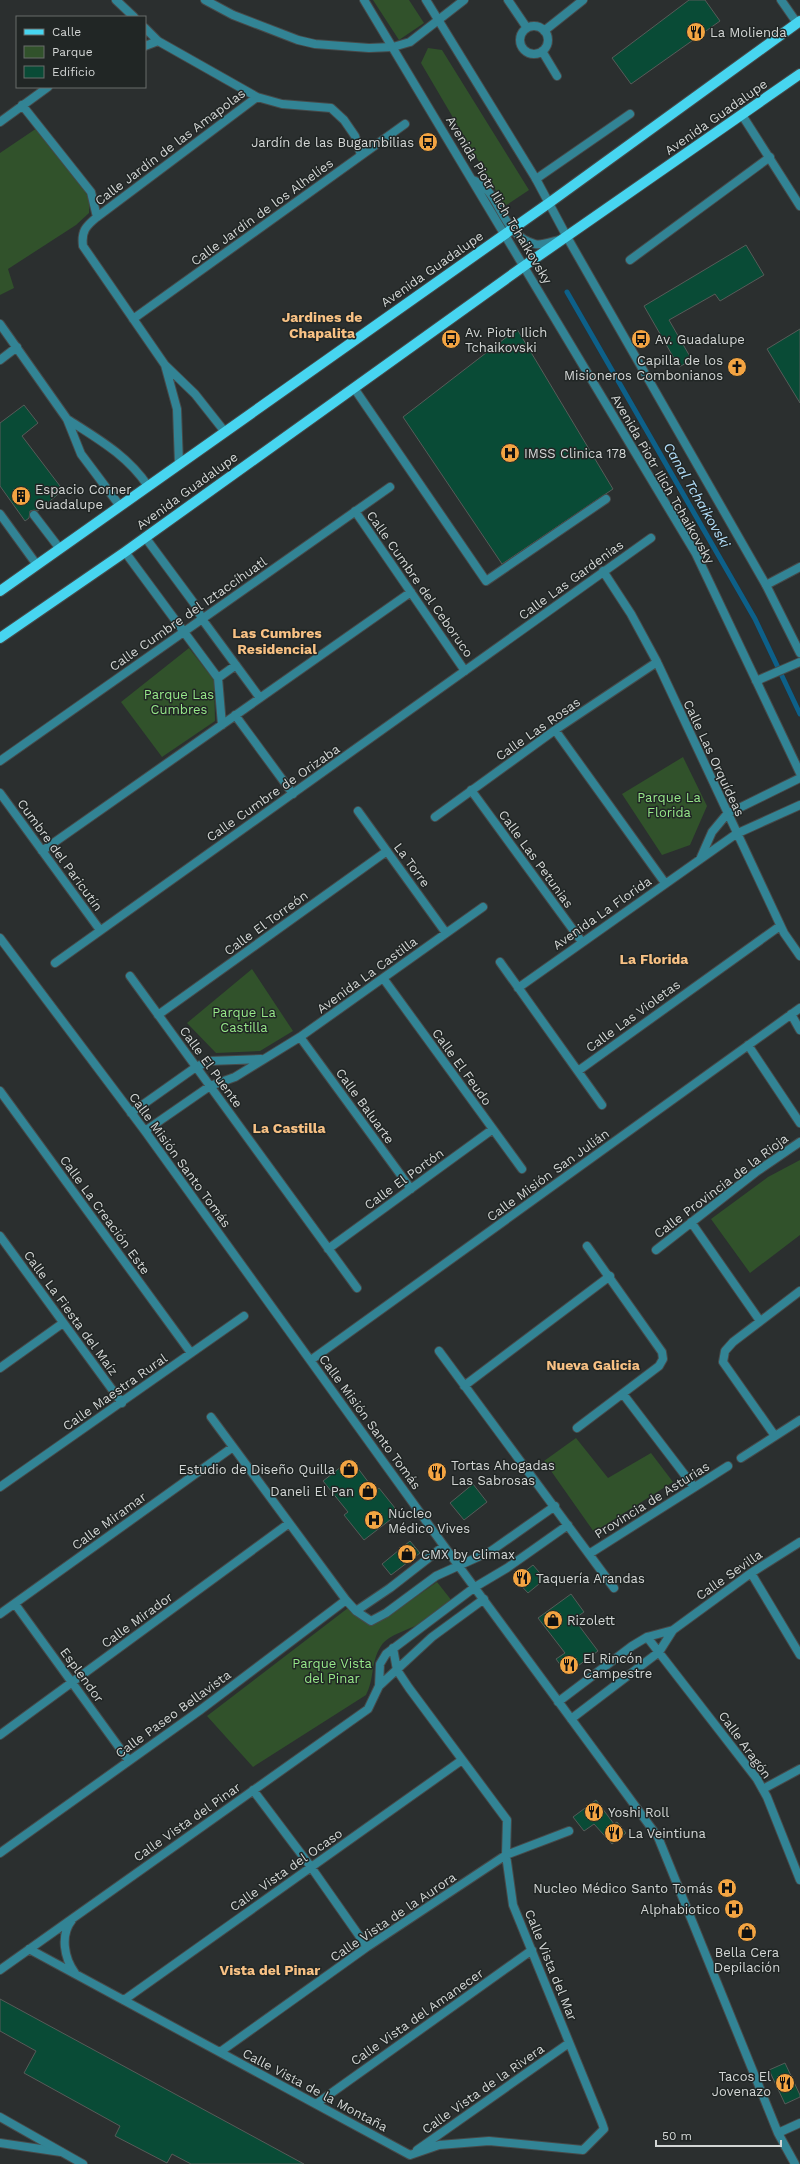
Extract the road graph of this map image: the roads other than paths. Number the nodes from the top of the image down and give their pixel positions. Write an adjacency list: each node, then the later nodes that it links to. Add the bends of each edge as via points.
1 (116, 0): 9 (street)
2 (205, 0): 17 (street, via 234,15 298,40 335,46)
3 (364, 0): 17 (street, Avenida Piotr Ilich Tchaikovsky)
4 (426, 0): 10 (street)
5 (464, 0): 10 (street)
6 (508, 0): 12 (street)
7 (583, 0): 14 (street)
8 (781, 0): 11 (street)
9 (133, 16)
10 (439, 20): 17 (street, via 410,42); 30 (street)
11 (799, 22): 31 (main road, Avenida Guadalupe)
12 (527, 28): 14 (street, via 536,26); 18 (street, via 520,39 522,47 529,53)
13 (146, 29): 15 (street)
14 (544, 30): 18 (street, via 547,43)
15 (158, 41): 16 (street); 22 (street)
16 (146, 46)
17 (393, 47): 34 (street, Avenida Piotr Ilich Tchaikovsky, via 473,180)
18 (542, 51): 20 (street)
19 (800, 74): 25 (main road, Avenida Guadalupe)
20 (557, 76)
21 (47, 88): 23 (street)
22 (257, 97): 28 (street, via 282,104 330,108 344,120 355,136); 33 (street, Calle Jardín de las Amapolas)
23 (22, 105): 26 (street); 33 (street, via 92,192)
24 (630, 114): 30 (street)
25 (742, 115): 29 (street); 35 (main road, Avenida Guadalupe)
26 (0, 122)
27 (405, 124): 28 (street, Calle Jardín de los Alhelíes)
28 (361, 155): 38 (street, Calle Jardín de los Alhelíes)
29 (770, 158): 32 (street); 36 (street)
30 (536, 179): 31 (street)
31 (549, 202): 34 (main road, Avenida Guadalupe); 35 (street)
32 (800, 206)
33 (97, 217): 38 (street, Calle Jardín de las Amapolas, via 86,226 82,236 83,246)
34 (508, 231): 35 (street, via 536,244); 37 (street, Avenida Piotr Ilich Tchaikovsky); 45 (main road, Avenida Guadalupe)
35 (566, 238): 37 (main road, Avenida Guadalupe); 61 (street)
36 (630, 260)
37 (524, 266): 43 (main road, Avenida Guadalupe); 74 (street, Avenida Piotr Ilich Tchaikovsky, via 696,554)
38 (133, 319): 42 (street, Calle Jardín de las Amapolas)
39 (0, 324): 40 (street)
40 (17, 347): 41 (street); 44 (street)
41 (0, 360)
42 (165, 365): 45 (street, via 195,394); 46 (street, via 177,409)
43 (354, 388): 49 (street, via 486,581); 54 (main road, Avenida Guadalupe)
44 (67, 419): 47 (street, via 119,453); 50 (street, via 81,454)
45 (224, 432): 46 (main road, Avenida Guadalupe)
46 (179, 464): 47 (main road, Avenida Guadalupe)
47 (148, 486): 50 (main road, Avenida Guadalupe)
48 (390, 487): 51 (street, Calle Cumbre del Iztaccíhuatl)
49 (606, 499)
50 (120, 506): 56 (main road, Avenida Guadalupe)
51 (355, 511): 63 (street, Calle Cumbre del Ceboruco); 64 (street, Calle Cumbre del Iztaccíhuatl)
52 (0, 514): 58 (street)
53 (34, 515): 56 (street)
54 (145, 537): 57 (main road, Avenida Guadalupe); 64 (street, via 196,606)
55 (651, 538): 60 (street, Calle Las Gardenias)
56 (60, 549): 58 (main road, Avenida Guadalupe)
57 (125, 552): 65 (street); 66 (main road, Avenida Guadalupe)
58 (37, 565): 62 (main road, Avenida Guadalupe)
59 (800, 567): 61 (street)
60 (603, 571): 67 (street, Calle Las Gardenias); 69 (street, Calle Las Orquídeas, via 631,614)
61 (766, 585): 68 (street)
62 (0, 591)
63 (411, 592): 72 (street, Calle Cumbre del Ceboruco); 75 (street)
64 (202, 619): 65 (street, Calle Cumbre del Iztaccíhuatl); 71 (street)
65 (183, 632): 73 (street); 79 (street, Calle Cumbre del Iztaccíhuatl)
66 (0, 638)
67 (506, 642): 72 (street, Calle Cumbre de Orizaba)
68 (800, 653)
69 (657, 662): 78 (street, Calle Las Rosas); 87 (street, Calle Las Orquídeas)
70 (800, 662): 74 (street)
71 (236, 665): 73 (street); 75 (street)
72 (466, 671): 84 (street, Calle Cumbre de Orizaba)
73 (218, 678): 77 (street)
74 (756, 681): 80 (street, Avenida Piotr Ilich Tchaikovsky)
75 (260, 698): 76 (street)
76 (235, 715): 77 (street); 84 (street)
77 (222, 724): 90 (street)
78 (555, 730): 82 (street, Calle Las Rosas); 93 (street)
79 (0, 761)
80 (800, 773)
81 (800, 778): 87 (street, Avenida La Florida)
82 (471, 790): 88 (street, Calle Las Rosas); 99 (street, Calle Las Petunias)
83 (0, 793): 90 (street, Cumbre del Paricutín)
84 (293, 794): 96 (street, Calle Cumbre de Orizaba)
85 (800, 804): 89 (street, Avenida La Florida)
86 (358, 811): 91 (street, La Torre)
87 (727, 814): 89 (street, Calle Las Orquídeas); 92 (street, Avenida La Florida, via 712,832)
88 (435, 817)
89 (736, 834): 92 (street, Avenida La Florida); 95 (street, Calle Las Orquídeas)
90 (42, 851): 96 (street, Cumbre del Paricutín)
91 (387, 851): 97 (street, La Torre); 108 (street, Calle El Torreón)
92 (700, 858): 93 (street, Avenida La Florida)
93 (665, 883): 99 (street, Avenida La Florida)
94 (483, 906): 97 (street, Avenida La Castilla)
95 (780, 926): 100 (street, Calle Las Orquídeas); 114 (street, Calle Las Violetas)
96 (100, 930): 102 (street, Calle Cumbre de Orizaba)
97 (446, 933): 104 (street, Avenida La Castilla)
98 (0, 938): 118 (street, Calle Misión Santo Tomás)
99 (582, 942): 105 (street, Avenida La Florida)
100 (800, 956)
101 (500, 962): 105 (street)
102 (54, 963)
103 (130, 976): 108 (street, Calle El Puente)
104 (383, 978): 110 (street, Avenida La Castilla); 120 (street, Calle El Feudo)
105 (518, 988): 114 (street)
106 (800, 1008): 107 (street, Calle Misión San Julián)
107 (792, 1014): 109 (street); 111 (street, Calle Misión San Julián)
108 (158, 1015): 113 (street, Calle El Puente)
109 (800, 1030)
110 (300, 1037): 112 (street, Avenida La Castilla); 124 (street, Calle Baluarte)
111 (748, 1046): 119 (street); 138 (street, Calle Misión San Julián)
112 (262, 1059): 113 (street, Avenida La Castilla, via 215,1060); 115 (street, Avenida La Castilla, via 235,1076)
113 (196, 1067): 115 (street, Calle El Puente); 118 (street, Avenida La Castilla)
114 (578, 1071): 117 (street)
115 (210, 1086): 121 (street, Avenida La Castilla); 128 (street, Calle El Puente)
116 (0, 1091): 137 (street, Calle La Creación Este)
117 (602, 1105)
118 (131, 1113): 121 (street, Calle Misión Santo Tomás)
119 (800, 1123)
120 (493, 1129): 123 (street, Calle El Feudo); 124 (street, Calle El Portón)
121 (145, 1131): 138 (street, Calle Misión Santo Tomás)
122 (800, 1142): 125 (street, Calle Provincia de la Rioja)
123 (522, 1169)
124 (411, 1189): 128 (street, Calle El Portón)
125 (691, 1222): 129 (street, Calle Provincia de la Rioja); 134 (street)
126 (1, 1241): 135 (street, Calle La Fiesta del Maíz)
127 (587, 1246): 130 (street)
128 (328, 1249): 131 (street, Calle El Puente)
129 (656, 1250)
130 (610, 1276): 140 (street); 141 (street, via 662,1352 663,1359 659,1366)
131 (357, 1288)
132 (800, 1291): 134 (street)
133 (244, 1316): 137 (street, Calle Maestra Rural)
134 (760, 1321): 146 (street, via 733,1342 725,1351 723,1362)
135 (63, 1323): 139 (street); 142 (street, Calle La Fiesta del Maíz)
136 (439, 1351): 140 (street)
137 (192, 1354): 142 (street, Calle Maestra Rural)
138 (311, 1360): 156 (street, Calle Misión Santo Tomás)
139 (0, 1368)
140 (464, 1386): 152 (street)
141 (623, 1394): 145 (street); 150 (street)
142 (122, 1403): 151 (street, Calle Maestra Rural)
143 (211, 1417): 147 (street)
144 (800, 1420): 146 (street)
145 (577, 1428)
146 (775, 1436): 148 (street)
147 (233, 1448): 153 (street); 164 (street, Calle Miramar)
148 (741, 1458)
149 (728, 1466): 150 (street, Provincia de Asturias)
150 (694, 1487): 157 (street, Provincia de Asturias)
151 (0, 1488)
152 (554, 1506): 154 (street); 158 (street, via 491,1550)
153 (288, 1524): 163 (street); 173 (street, Calle Mirador)
154 (568, 1525): 157 (street); 160 (street)
155 (800, 1542): 159 (street, Calle Sevilla)
156 (444, 1546): 158 (street, Calle Misión Santo Tomás); 165 (street)
157 (589, 1554): 161 (street)
158 (459, 1565): 160 (street, Calle Misión Santo Tomás); 165 (street, via 436,1576 371,1621)
159 (751, 1573): 167 (street, Calle Sevilla); 171 (street)
160 (476, 1587): 162 (street, Calle Misión Santo Tomás); 169 (street, Calle Vista del Pinar)
161 (614, 1588)
162 (484, 1599): 172 (street, Calle Vista del Pinar, via 432,1637); 175 (street, Calle Misión Santo Tomás)
163 (346, 1600): 165 (street); 179 (street, Calle Paseo Bellavista)
164 (15, 1604): 166 (street, Calle Miramar); 173 (street, Esplendor)
165 (356, 1611)
166 (0, 1614)
167 (673, 1630): 168 (street, Calle Sevilla); 170 (street, Calle Sevilla)
168 (647, 1637): 170 (street, Calle Aragón); 175 (street, Calle Sevilla)
169 (393, 1648): 172 (street, Calle Vista del Mar); 174 (street, Calle Vista del Pinar, via 382,1658)
170 (659, 1652): 176 (street, Calle Sevilla); 181 (street, Calle Aragón)
171 (800, 1654)
172 (398, 1670): 174 (street, Calle Vista del Pinar); 178 (street, Calle Vista del Mar)
173 (72, 1682): 177 (street, Calle Mirador); 179 (street, Esplendor)
174 (379, 1686): 182 (street, Calle Vista del Pinar, via 368,1709)
175 (558, 1702): 176 (street, Calle Misión Santo Tomás)
176 (571, 1719): 200 (street, Calle Misión Santo Tomás, via 658,1838)
177 (0, 1735)
178 (462, 1760): 185 (street, Calle Vista del Mar, via 507,1820); 186 (street, Calle Vista del Ocaso)
179 (129, 1761): 184 (street, Calle Paseo Bellavista)
180 (800, 1769): 181 (street)
181 (763, 1789): 187 (street, Calle Aragón)
182 (253, 1790): 186 (street); 188 (street, Calle Vista del Pinar)
183 (569, 1831): 185 (street, Calle Vista de la Aurora)
184 (0, 1853)
185 (506, 1855): 189 (street, Calle Vista de la Aurora); 191 (street, Calle Vista del Mar, via 513,1905)
186 (311, 1868): 189 (street); 194 (street, Calle Vista del Ocaso)
187 (800, 1880)
188 (75, 1916): 190 (street, Calle Vista del Pinar); 193 (street, via 69,1924 64,1945 68,1962)
189 (367, 1947): 196 (street, Calle Vista de la Aurora)
190 (29, 1949): 192 (street, Calle Vista del Pinar); 193 (street, Calle Vista de la Montaña)
191 (532, 1950): 195 (street, Calle Vista del Mar); 197 (street, Calle Vista del Amanecer)
192 (0, 1970)
193 (76, 1974): 194 (street, Calle Vista de la Montaña)
194 (124, 2000): 196 (street, Calle Vista de la Montaña)
195 (569, 2043): 203 (street, Calle Vista de la Rivera); 203 (street, Calle Vista del Mar, via 604,2129 583,2150 489,2141 439,2145)
196 (220, 2052): 197 (street, Calle Vista de la Montaña)
197 (316, 2104): 203 (street, Calle Vista de la Montaña)
198 (0, 2116): 202 (street)
199 (800, 2123): 200 (street)
200 (778, 2133): 205 (street, Calle Misión Santo Tomás)
201 (0, 2143): 202 (street)
202 (64, 2153): 204 (street)
203 (410, 2155)
204 (83, 2164)
205 (797, 2164)

